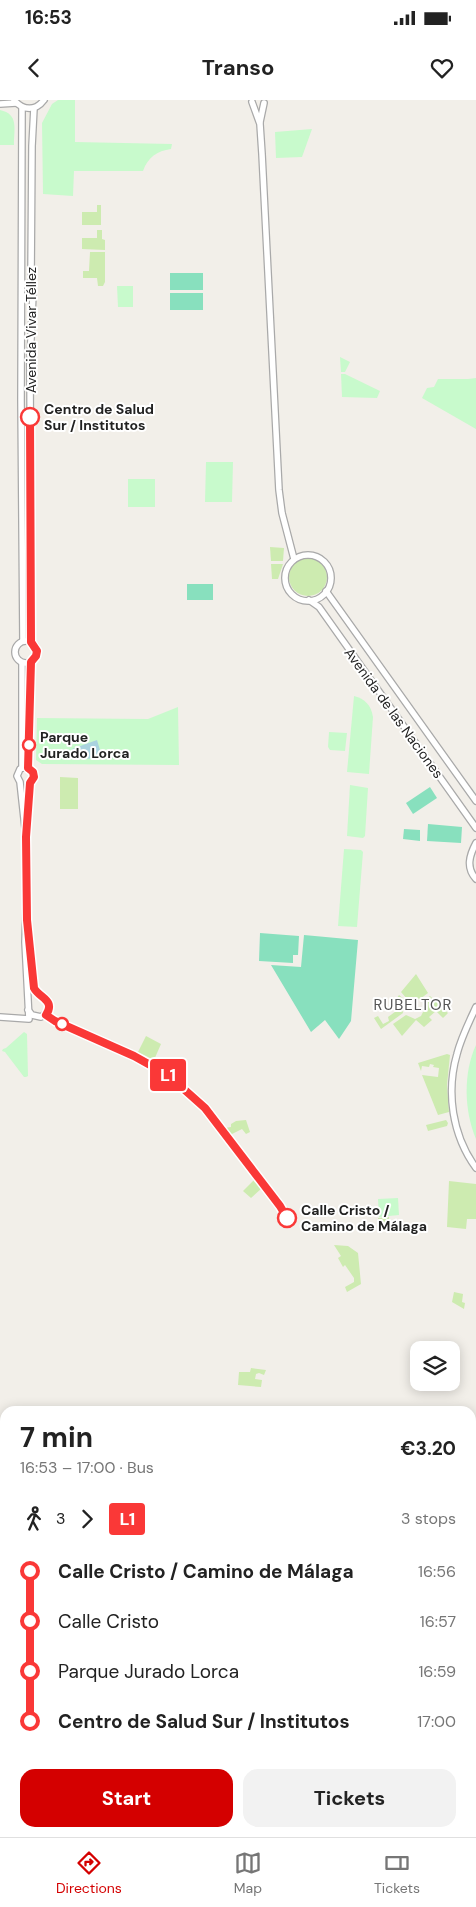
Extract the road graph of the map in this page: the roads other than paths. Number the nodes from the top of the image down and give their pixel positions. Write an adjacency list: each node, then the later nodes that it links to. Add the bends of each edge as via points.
1 (44, 100): 7 (street)
2 (15, 101): 5 (street); 6 (street)
3 (251, 101): 4 (street, via 259,104); 8 (street)
4 (266, 101): 8 (street)
5 (0, 104)
6 (22, 107): 7 (street); 12 (street, Avenida Vivar Téllez)
7 (34, 108): 13 (street, Avenida Vivar Téllez, via 30,370)
8 (260, 124): 9 (street, via 279,490)
9 (294, 559): 10 (street, via 314,556 326,563 330,576); 11 (street, via 286,570 285,583 292,594)
10 (326, 591): 11 (street); 19 (street, Avenida de las Naciones)
11 (309, 600): 20 (street, Avenida de las Naciones, via 319,607)
12 (23, 641): 13 (street); 15 (street, via 15,646 14,652)
13 (31, 642): 14 (street, via 37,651)
14 (31, 662): 15 (street); 16 (street)
15 (22, 663): 16 (street)
16 (25, 768): 17 (street, via 17,773); 18 (street, via 34,774)
17 (20, 782): 18 (street); 21 (street)
18 (30, 783): 21 (street)
19 (476, 801)
20 (476, 828)
21 (26, 837): 24 (street)
22 (476, 843): 23 (street, via 469,858 470,871)
23 (476, 879)
24 (27, 920): 25 (street, via 32,982); 26 (street)
25 (40, 996): 26 (street, via 34,997); 26 (street, via 46,998 49,1005 46,1015 35,1016)
26 (28, 1007): 28 (street, via 29,1019)
27 (476, 1007): 29 (street, via 456,1055 451,1093 456,1127)
28 (0, 1017)
29 (476, 1168)

